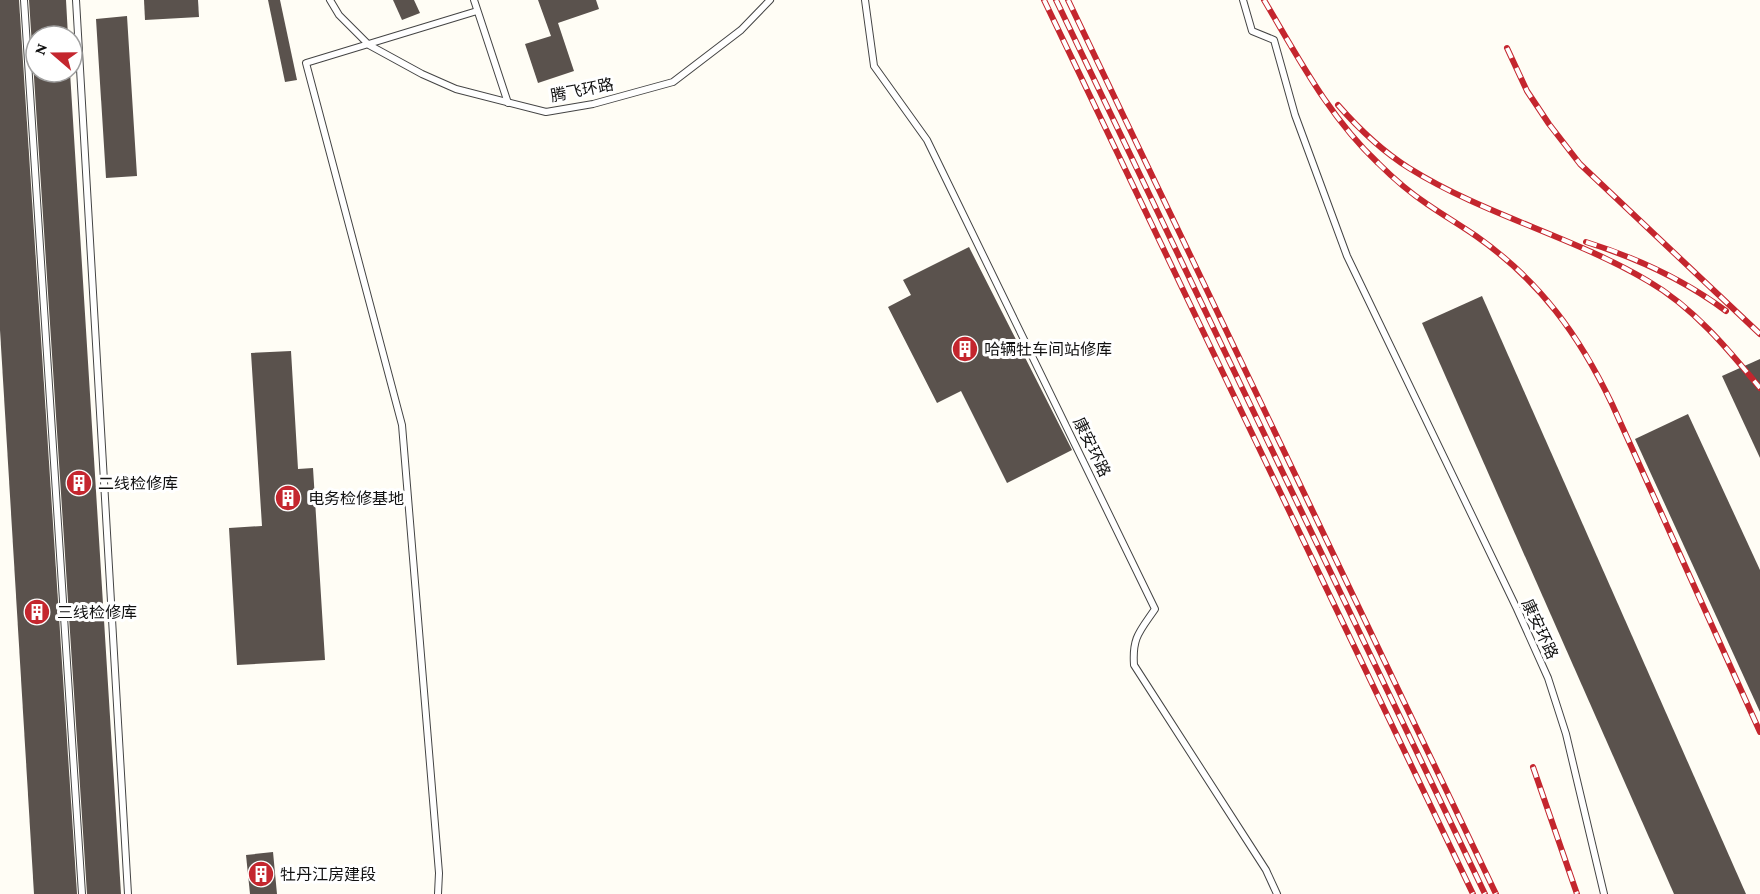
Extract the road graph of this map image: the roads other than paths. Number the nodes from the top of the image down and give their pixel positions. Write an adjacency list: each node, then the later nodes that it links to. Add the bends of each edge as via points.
1 (24, 0): 11 (lane)
2 (76, 0): 12 (lane)
3 (330, 0): 9 (lane, 腾飞环路, via 339,15)
4 (474, 0): 8 (lane)
5 (770, 0): 10 (lane, 腾飞环路, via 741,30 673,82 593,104 546,111)
6 (865, 0): 14 (lane, 康安环路, via 874,66 927,140 1155,609 1136,637 1134,665 1266,870)
7 (1243, 0): 15 (lane, 康安环路, via 1252,31 1274,40 1295,116 1347,256 1548,678 1566,734)
8 (477, 11): 9 (lane); 10 (lane)
9 (369, 45): 10 (lane, 腾飞环路, via 456,89); 13 (lane, via 306,63 402,425 440,873)
10 (508, 103)
11 (82, 894)
12 (128, 894)
13 (438, 894)
14 (1277, 894)
15 (1604, 894)

